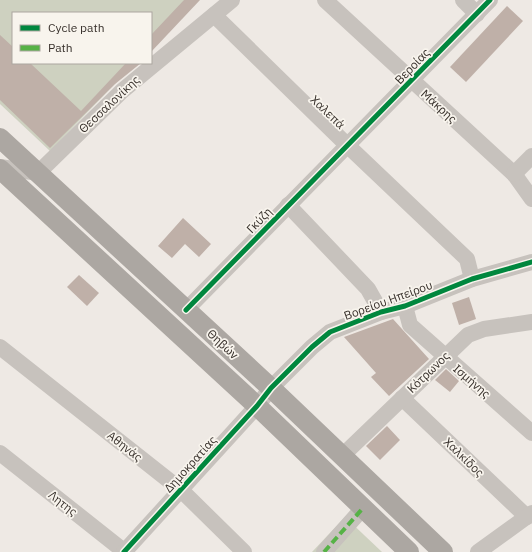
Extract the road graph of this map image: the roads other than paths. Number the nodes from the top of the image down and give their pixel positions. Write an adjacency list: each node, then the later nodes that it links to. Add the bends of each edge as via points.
1 (232, 0): 5 (street, Θεσσαλονίκης)
2 (325, 0): 7 (street, Μάκρης)
3 (463, 0): 6 (street)
4 (490, 0): 6 (street, Βεροίας)
5 (214, 14): 8 (street, Χαλεπά); 11 (street, Θεσσαλονίκης, via 122,90)
6 (477, 14): 7 (street, Βεροίας)
7 (412, 81): 8 (street, Βεροίας); 12 (street, Μάκρης)
8 (347, 145): 14 (street, Γκύζη); 16 (street, Χαλεπά, via 467,259)
9 (532, 156): 12 (street)
10 (2, 158): 11 (main road, Θηβών); 25 (main road, Θηβών)
11 (38, 173): 18 (main road, Θηβών)
12 (514, 174): 13 (street, Μάκρης)
13 (532, 199)
14 (288, 206): 18 (street, Γκύζη); 19 (street, via 368,289)
15 (532, 262): 16 (street, Βορείου Ηπείρου)
16 (472, 279): 17 (street, Βορείου Ηπείρου)
17 (405, 306): 19 (street, Βορείου Ηπείρου); 22 (street, Ισμήνης, via 410,325)
18 (186, 310): 23 (main road, Θηβών)
19 (381, 312): 23 (street, Βορείου Ηπείρου, via 330,332)
20 (532, 322): 22 (street, Κότρωνος, via 484,329 468,335)
21 (0, 347): 29 (street, Αθηνάς)
22 (445, 356): 24 (street, Κότρωνος); 26 (street, Ισμήνης)
23 (271, 388): 25 (street, Δημοκρατίας); 28 (main road, Θηβών)
24 (402, 398): 28 (street, Κότρωνος); 31 (street, Χαλκίδος)
25 (256, 406): 29 (street, Δημοκρατίας); 30 (main road, Θηβών)
26 (532, 433)
27 (0, 453): 32 (street, Λητης)
28 (342, 456): 36 (main road, Θηβών)
29 (181, 490): 32 (street, Δημοκρατίας); 33 (street, Αθηνάς)
30 (363, 508): 34 (street); 35 (main road, Θηβών)
31 (529, 515): 37 (street)
32 (125, 552)
33 (244, 552)
34 (324, 552)
35 (409, 552)
36 (443, 552)
37 (478, 552)

